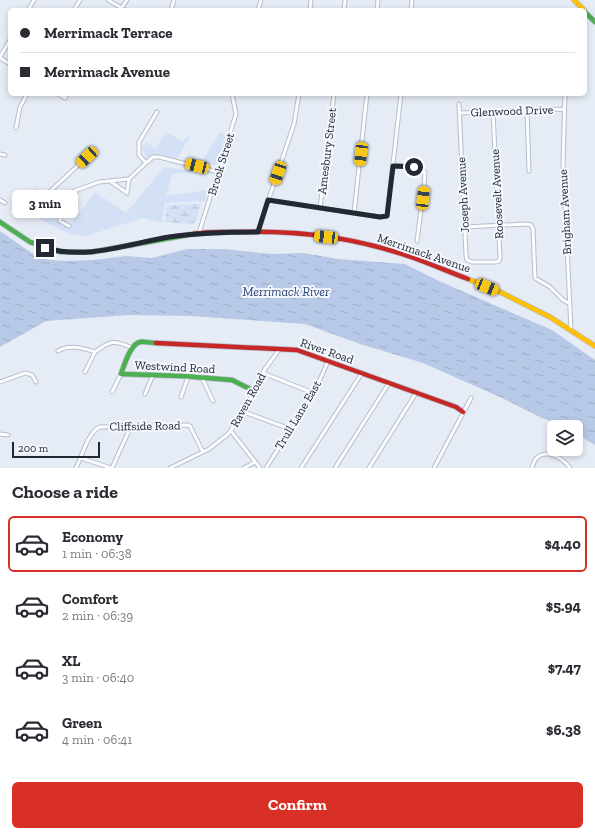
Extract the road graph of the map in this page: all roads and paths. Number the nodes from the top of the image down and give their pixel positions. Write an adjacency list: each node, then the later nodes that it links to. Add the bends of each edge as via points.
1 (108, 0): 3 (street)
2 (574, 0): 4 (main road)
3 (120, 8)
4 (581, 8)
5 (587, 14): 6 (main road)
6 (595, 22)
7 (8, 43): 8 (street)
8 (0, 57)
9 (26, 96): 22 (street, via 20,107)
10 (232, 96): 29 (street, Brook Street, via 236,114)
11 (299, 96): 36 (street, via 294,124)
12 (334, 96): 38 (street, Amesbury Street)
13 (368, 96): 39 (street)
14 (401, 96): 27 (street)
15 (565, 96): 17 (street, Brigham Avenue)
16 (459, 104): 21 (street, Joseph Avenue)
17 (564, 109): 18 (street, Glenwood Drive); 48 (street, Brigham Avenue, via 563,163)
18 (527, 110): 20 (street, Glenwood Drive); 28 (street)
19 (157, 112): 26 (street, via 139,142 139,155)
20 (493, 112): 21 (street, Glenwood Drive); 42 (street, Roosevelt Avenue)
21 (460, 113): 43 (street, Joseph Avenue)
22 (16, 128)
23 (0, 154): 24 (street)
24 (4, 155)
25 (87, 157): 34 (street)
26 (146, 163): 29 (street, via 153,157 159,157); 30 (street)
27 (393, 166): 39 (street, via 387,216); 46 (street, via 418,167 424,172)
28 (529, 171)
29 (218, 172): 45 (street, Brook Street)
30 (129, 179): 31 (street); 31 (street, via 127,193)
31 (110, 181): 32 (street)
32 (77, 190): 34 (street, via 52,199); 41 (street, via 60,219)
33 (36, 192): 34 (street)
34 (45, 196)
35 (0, 200): 37 (street)
36 (268, 200): 38 (street); 44 (street)
37 (5, 203)
38 (320, 208): 39 (street)
39 (354, 213)
40 (0, 222): 45 (main road, Merrimack Avenue, via 30,242 61,252 92,252)
41 (69, 226)
42 (499, 226): 43 (street); 47 (street, Roosevelt Avenue, via 500,259 495,262); 48 (street, via 532,226 535,278)
43 (465, 227): 47 (street, Joseph Avenue, via 468,260)
44 (258, 232): 45 (main road, Merrimack Avenue); 49 (main road, Merrimack Avenue, via 337,238 411,257 513,298 550,316)
45 (199, 233)
46 (418, 241)
47 (483, 262)
48 (570, 304): 49 (street, Brigham Avenue)
49 (571, 330): 50 (main road, Merrimack Avenue)
50 (595, 346)
51 (132, 348): 52 (main road, River Road, via 144,341); 54 (street, via 114,342 105,344); 59 (main road, Westwind Road)
52 (279, 350): 55 (main road, River Road, via 297,350); 57 (street, Raven Road)
53 (58, 351): 54 (street, via 68,347)
54 (94, 352): 56 (street)
55 (328, 361): 58 (main road, River Road); 68 (street, Trull Lane East)
56 (85, 372)
57 (263, 373): 66 (street, Raven Road); 68 (street)
58 (362, 373): 65 (main road, River Road); 90 (street)
59 (121, 374): 60 (main road, Westwind Road); 67 (street)
60 (153, 375): 61 (main road, Westwind Road); 70 (street)
61 (188, 377): 62 (main road, Westwind Road); 71 (street)
62 (202, 378): 66 (main road, Westwind Road, via 232,380); 73 (street)
63 (0, 382): 64 (street, via 25,373 32,375)
64 (36, 382)
65 (389, 383): 69 (main road, River Road); 91 (street)
66 (254, 391): 74 (street, Raven Road)
67 (112, 392)
68 (313, 393): 77 (street, Trull Lane East)
69 (416, 393): 75 (main road, River Road); 92 (street)
70 (145, 394)
71 (181, 397)
72 (471, 398): 75 (street)
73 (213, 400)
74 (244, 412): 77 (street); 78 (street, Raven Road)
75 (463, 412): 93 (street)
76 (131, 426): 81 (street, Cliffside Road, via 188,425); 82 (street, Cliffside Road, via 95,429); 85 (street)
77 (290, 429): 89 (street, Trull Lane East)
78 (231, 431): 81 (street, Raven Road); 83 (street)
79 (0, 434): 80 (street)
80 (8, 435)
81 (203, 452): 86 (street, Raven Road)
82 (81, 458): 84 (street); 85 (street)
83 (255, 462): 87 (street); 88 (street)
84 (76, 468)
85 (111, 468)
86 (170, 468)
87 (244, 468)
88 (260, 468)
89 (266, 468)
90 (301, 468)
91 (335, 468)
92 (369, 468)
93 (434, 468)
94 (532, 468): 95 (street, via 537,458 549,453 560,458)
95 (570, 468)

